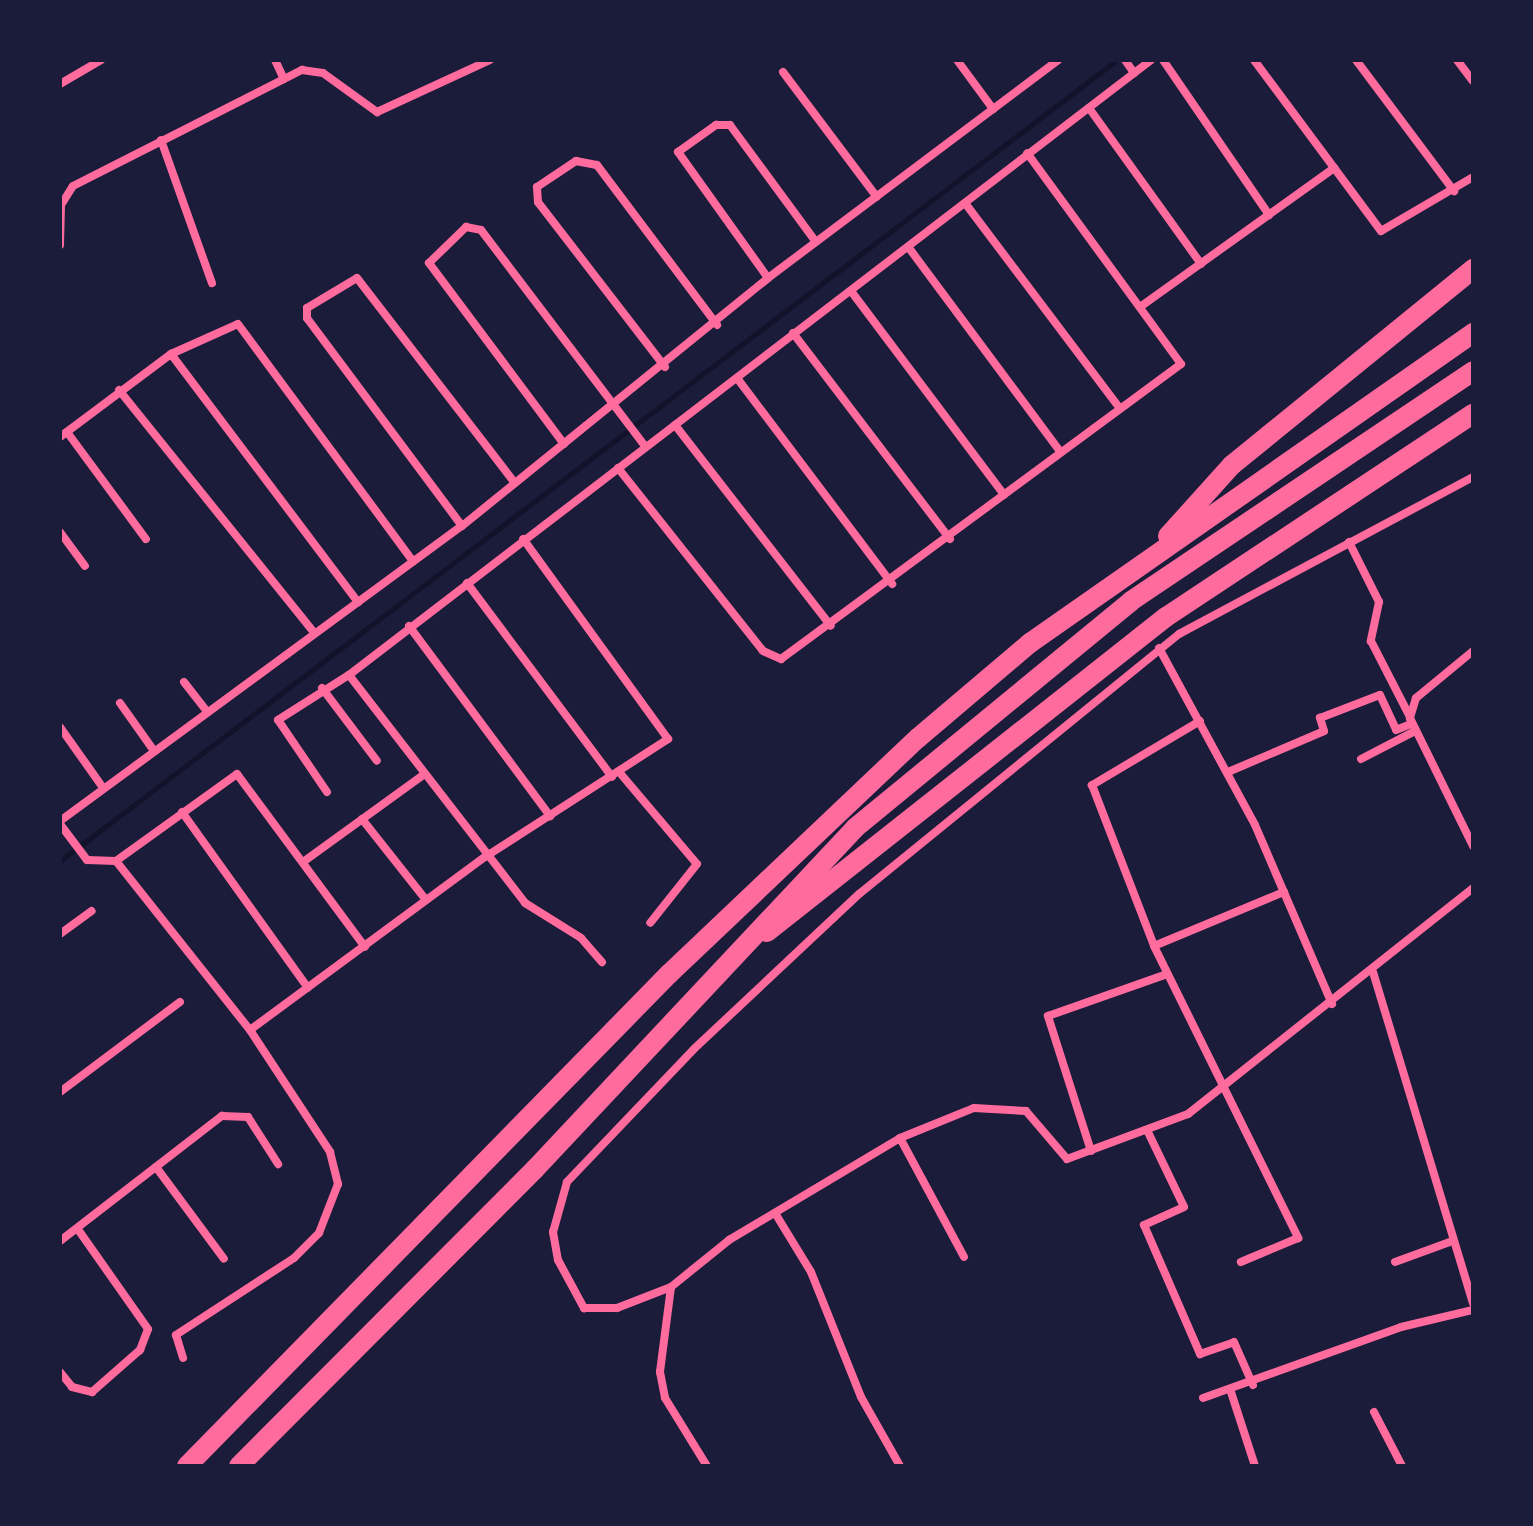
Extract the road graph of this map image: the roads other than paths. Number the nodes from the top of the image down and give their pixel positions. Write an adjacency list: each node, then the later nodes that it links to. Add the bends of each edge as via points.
1 (101, 60): 17 (street)
2 (275, 60): 15 (street)
3 (490, 60): 15 (street, via 377,112 323,73 302,70)
4 (957, 60): 19 (street)
5 (1058, 60): 12 (street)
6 (1151, 60): 14 (street)
7 (1163, 60): 27 (street)
8 (1254, 60): 22 (street)
9 (1356, 60): 24 (street)
10 (1457, 60): 16 (street)
11 (1126, 61): 14 (street)
12 (1046, 64): 19 (street)
13 (783, 72): 25 (street)
14 (1134, 73): 18 (street)
15 (284, 79): 20 (street, via 212,122)
16 (1473, 81)
17 (60, 84)
18 (1089, 108): 21 (street); 31 (street)
19 (993, 109): 25 (street)
20 (161, 140): 29 (street, via 73,186 61,205); 35 (street)
21 (1027, 153): 26 (street); 38 (street)
22 (1334, 168): 24 (street, via 1386,231); 27 (street)
23 (1473, 177): 24 (street)
24 (1454, 191)
25 (877, 197): 28 (street)
26 (965, 203): 30 (street); 47 (street)
27 (1269, 215): 31 (street)
28 (816, 242): 33 (street); 33 (street, via 730,125 716,125 677,157)
29 (60, 245)
30 (909, 248): 36 (street); 56 (street)
31 (1201, 264): 38 (street)
32 (1473, 269): 37 (highway)
33 (768, 278): 39 (street)
34 (1473, 279): 37 (highway)
35 (212, 283)
36 (851, 291): 40 (street); 60 (street)
37 (1429, 306): 67 (highway, via 1232,465)
38 (1140, 307): 47 (street, via 1181,362)
39 (717, 325): 43 (street); 43 (street, via 586,160 537,187 535,197)
40 (793, 333): 45 (street); 65 (street)
41 (1473, 333): 67 (highway)
42 (171, 354): 46 (street); 68 (street, via 231,325 245,328); 72 (street)
43 (665, 367): 48 (street)
44 (1473, 371): 112 (highway, via 1131,601 989,712 855,828)
45 (737, 378): 51 (street); 71 (street)
46 (119, 390): 52 (street); 75 (street)
47 (1119, 407): 56 (street)
48 (615, 410): 53 (street); 53 (street, via 481,230 466,227 429,263); 54 (street)
49 (1473, 414): 55 (highway)
50 (1473, 424): 55 (highway)
51 (675, 425): 54 (street); 74 (street)
52 (64, 435): 63 (street)
53 (564, 444): 59 (street)
54 (645, 446): 57 (street)
55 (1420, 446): 112 (highway, via 1166,617)
56 (1060, 451): 60 (street)
57 (618, 468): 64 (street); 74 (street, via 763,651 781,659)
58 (1473, 477): 66 (street)
59 (514, 482): 61 (street); 61 (street, via 382,305 353,276 305,312)
60 (1004, 495): 65 (street)
61 (462, 526): 68 (street)
62 (60, 532): 69 (street)
63 (146, 539)
64 (523, 539): 70 (street); 91 (street, via 668,739)
65 (950, 539): 71 (street)
66 (1349, 542): 76 (street); 84 (street, via 1379,602 1371,641)
67 (1152, 555): 142 (highway, via 1030,643 810,836)
68 (413, 561): 72 (street)
69 (85, 566)
70 (467, 583): 73 (street); 91 (street)
71 (892, 584): 74 (street)
72 (358, 602): 75 (street)
73 (409, 626): 78 (street); 95 (street)
74 (831, 626)
75 (312, 630): 82 (street)
76 (1159, 648): 83 (street); 133 (street, via 859,894 694,1049 567,1182 552,1245 580,1304 602,1311)
77 (1473, 651): 84 (street, via 1416,698)
78 (349, 675): 80 (street); 90 (street)
79 (184, 682): 82 (street)
80 (325, 686): 88 (street); 93 (street, via 276,724)
81 (120, 703): 86 (street)
82 (206, 710): 86 (street)
83 (1200, 721): 89 (street); 108 (street, via 1092,785)
84 (1412, 724): 87 (street); 89 (street, via 1396,730 1380,695 1320,718 1324,731); 98 (street)
85 (60, 727): 92 (street)
86 (152, 748): 92 (street)
87 (1361, 759)
88 (377, 761)
89 (1228, 772): 103 (street)
90 (423, 775): 96 (street); 99 (street)
91 (616, 775): 95 (street); 106 (street, via 697,864)
92 (101, 785): 97 (street)
93 (327, 792)
94 (182, 812): 100 (street); 101 (street, via 230,777 243,776); 114 (street)
95 (550, 816): 99 (street)
96 (362, 819): 101 (street); 104 (street)
97 (62, 825): 100 (street, via 87,860)
98 (1473, 846)
99 (485, 857): 104 (street); 110 (street, via 525,903 581,938)
100 (116, 861): 117 (street)
101 (303, 862): 109 (street)
102 (1473, 888): 111 (street)
103 (1284, 892): 108 (street); 116 (street)
104 (426, 900): 109 (street)
105 (92, 911): 107 (street)
106 (650, 923)
107 (60, 934)
108 (1154, 946): 113 (street)
109 (365, 947): 114 (street)
110 (602, 962)
111 (1373, 972): 116 (street); 128 (street)
112 (712, 974): 143 (highway, via 535,1169)
113 (1167, 974): 118 (street); 122 (street, via 1048,1016)
114 (308, 988): 117 (street)
115 (180, 1002): 119 (street)
116 (1332, 1004): 118 (street)
117 (250, 1030): 136 (street, via 330,1152 338,1184 319,1233 294,1258 176,1335)
118 (1226, 1089): 120 (street); 131 (street, via 1298,1238)
119 (60, 1092)
120 (1147, 1130): 122 (street); 138 (street, via 1184,1207 1144,1225 1200,1354 1234,1342)
121 (900, 1138): 122 (street, via 1002,1104 1026,1111 1067,1159); 125 (street); 129 (street)
122 (1091, 1151)
123 (278, 1164): 124 (street, via 248,1117 222,1116)
124 (156, 1167): 126 (street); 130 (street)
125 (775, 1213): 133 (street); 145 (street, via 811,1272 861,1397)
126 (77, 1228): 127 (street); 137 (street, via 146,1322 140,1350 85,1394)
127 (60, 1241)
128 (1450, 1242): 132 (street); 134 (street)
129 (964, 1257)
130 (224, 1259)
131 (1241, 1262)
132 (1395, 1262)
133 (671, 1287): 144 (street, via 660,1372 665,1398)
134 (1473, 1303)
135 (1473, 1310): 138 (street, via 1401,1327)
136 (183, 1358)
137 (60, 1372)
138 (1253, 1385): 139 (street)
139 (1231, 1392): 140 (street); 146 (street)
140 (1203, 1398)
141 (1374, 1412): 147 (street)
142 (187, 1466)
143 (239, 1466)
144 (707, 1466)
145 (900, 1466)
146 (1255, 1466)
147 (1402, 1466)

